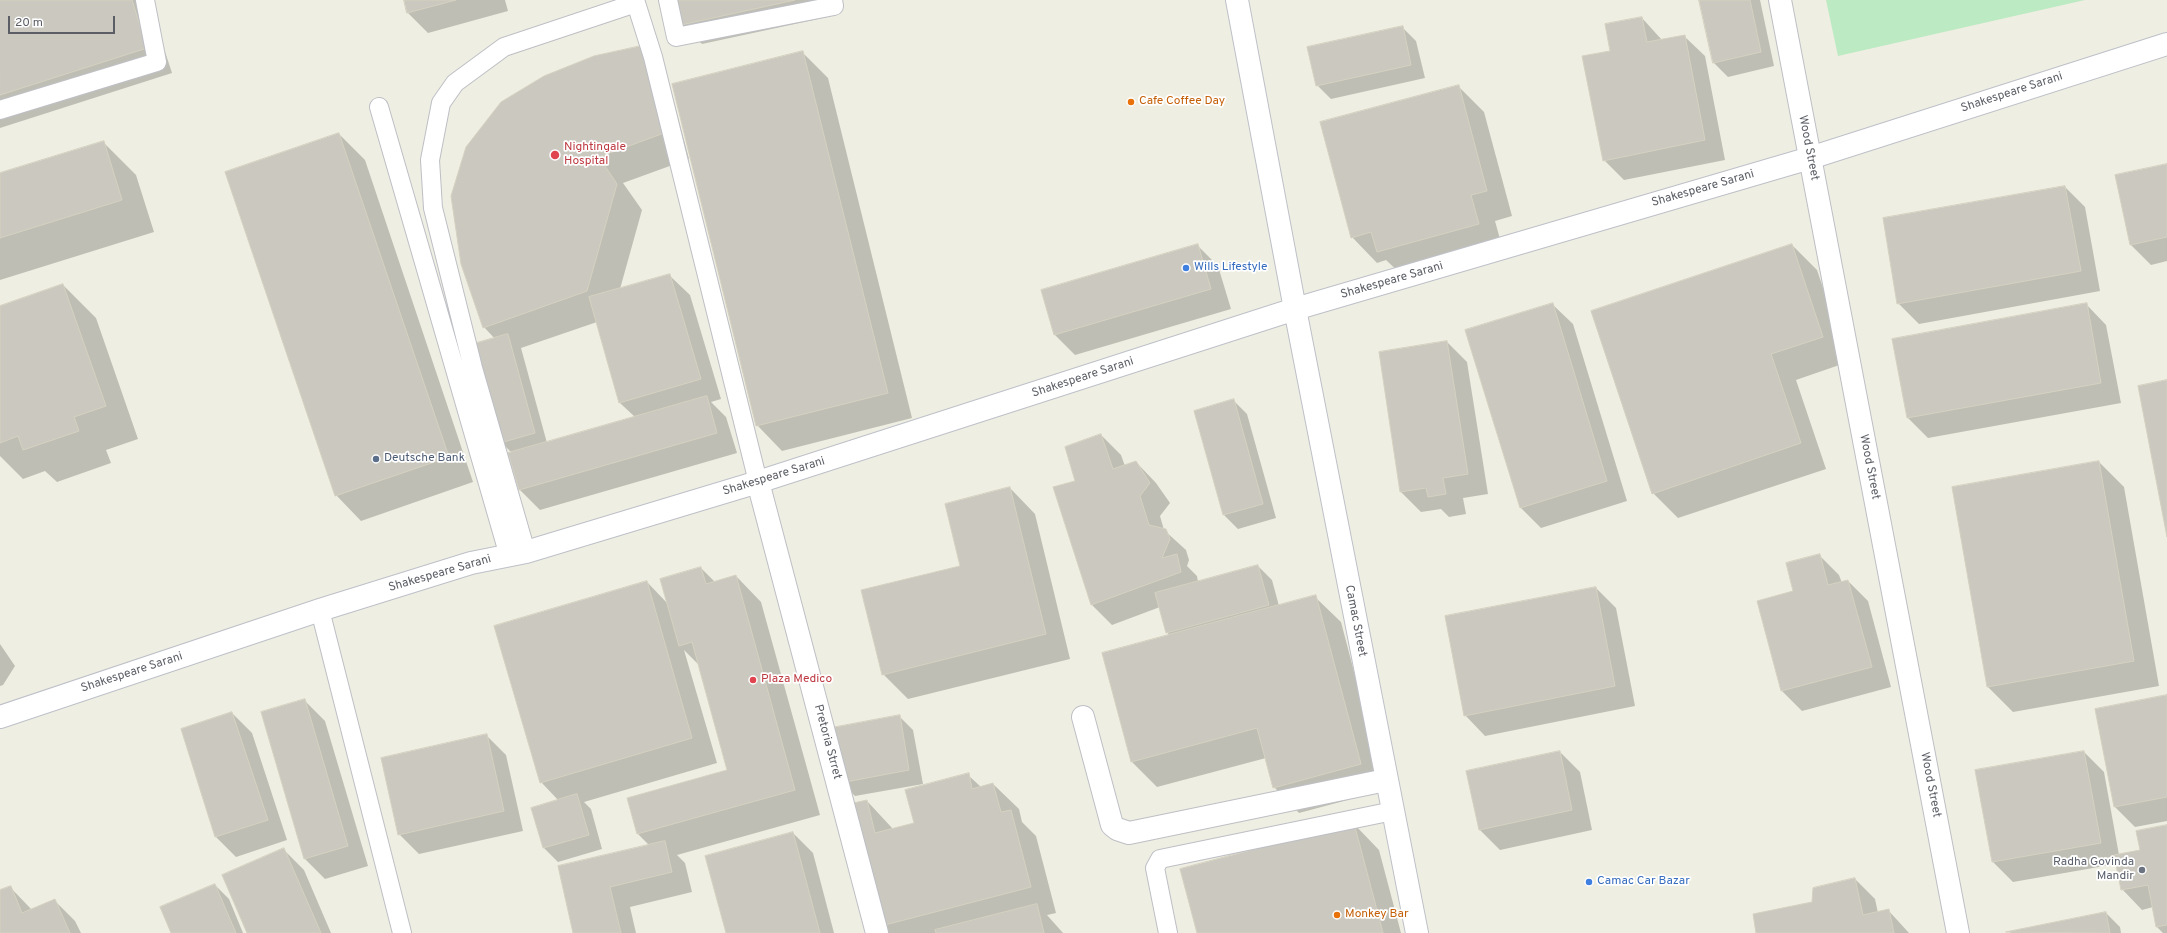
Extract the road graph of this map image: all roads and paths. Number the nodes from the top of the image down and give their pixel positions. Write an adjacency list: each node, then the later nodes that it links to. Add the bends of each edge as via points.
1 (145, 0): 8 (lane, via 157,62)
2 (668, 0): 3 (lane, via 676,37 834,6)
3 (833, 0)
4 (1237, 0): 10 (main road, Camac Street)
5 (1780, 0): 9 (main road, Wood Street)
6 (2167, 44): 9 (main road, Shakespeare Sarani)
7 (379, 107): 12 (lane)
8 (0, 110)
9 (1810, 158): 10 (main road, Shakespeare Sarani); 22 (main road, Wood Street)
10 (1295, 309): 11 (main road, Shakespeare Sarani); 16 (main road, Camac Street)
11 (758, 482): 12 (main road, Shakespeare Sarani); 12 (lane, via 653,57 636,3 504,47 455,83 441,103 430,160 433,208); 19 (main road, Pretoria Strret)
12 (518, 554): 13 (main road, Shakespeare Sarani, via 471,563)
13 (320, 610): 14 (main road, Shakespeare Sarani); 18 (lane)
14 (0, 717)
15 (1083, 717): 16 (main road, via 1112,825 1129,833)
16 (1386, 780): 17 (main road, Camac Street)
17 (1393, 811): 20 (lane, via 1182,853 1160,860 1155,868); 21 (main road, Camac Street)
18 (402, 933)
19 (878, 933)
20 (1168, 933)
21 (1417, 933)
22 (1958, 933)

